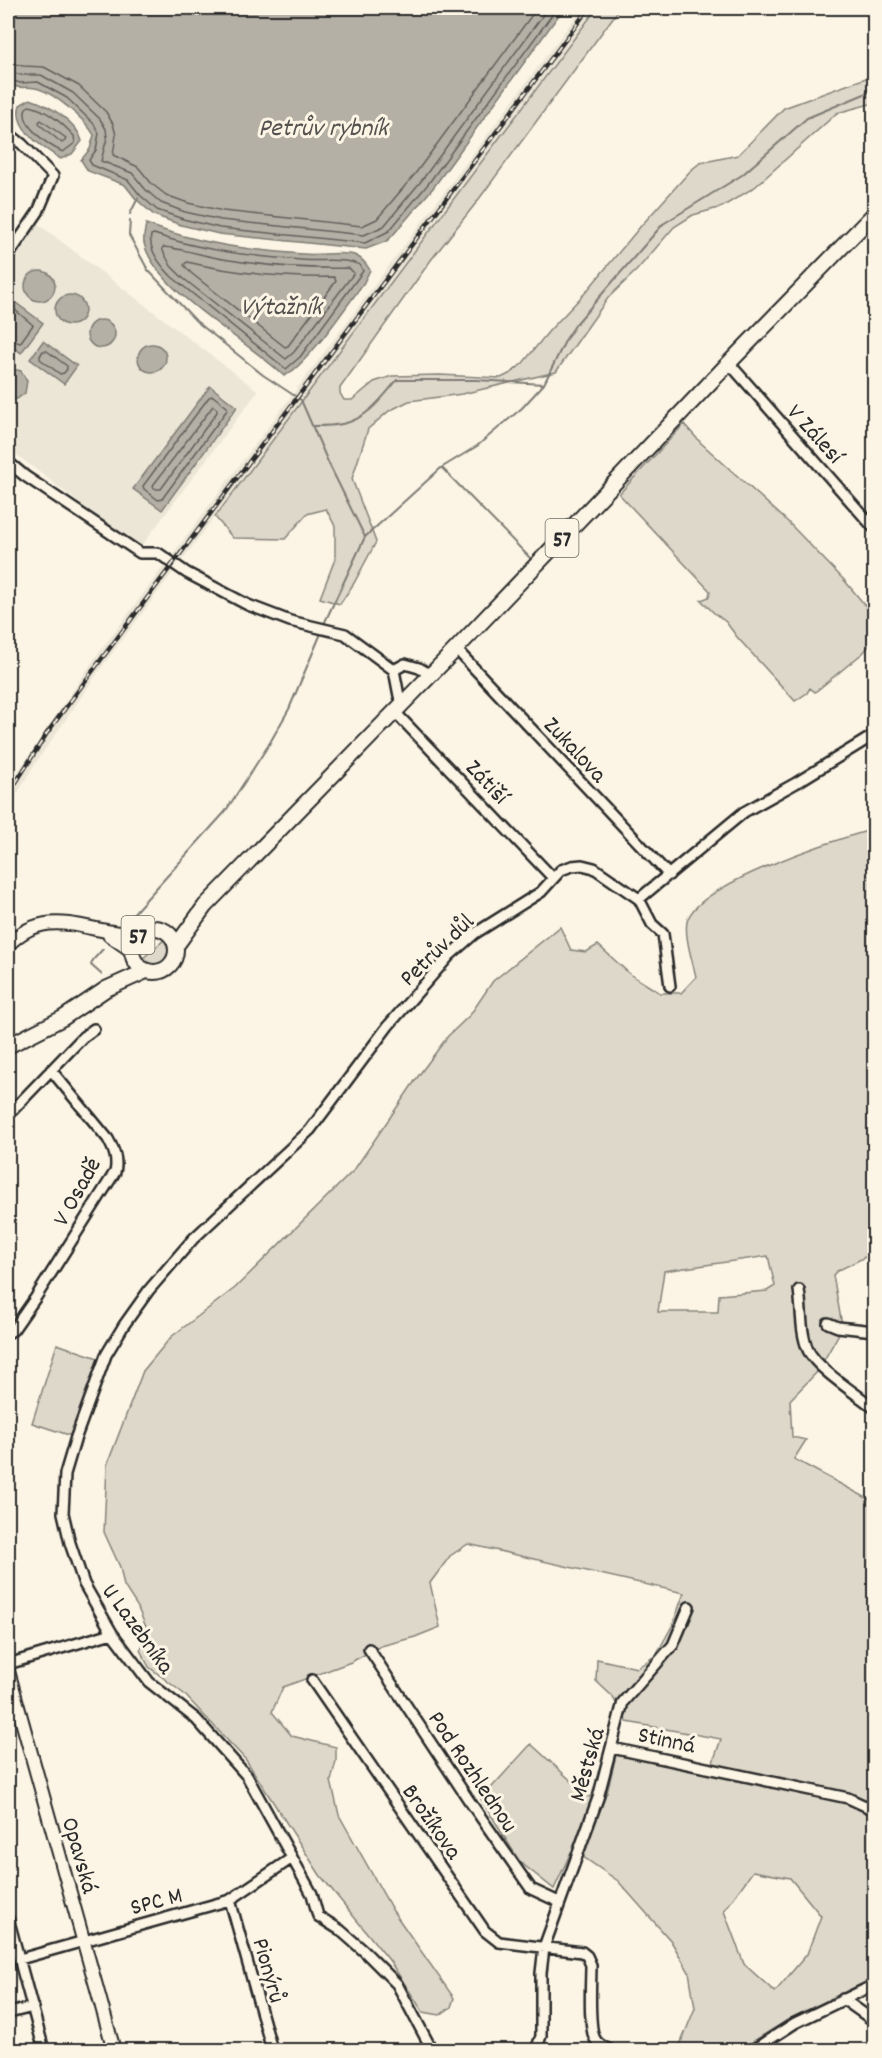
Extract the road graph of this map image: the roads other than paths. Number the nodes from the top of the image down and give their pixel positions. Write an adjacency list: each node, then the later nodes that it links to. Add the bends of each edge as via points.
1 (8, 133): 3 (street, via 53,176 38,212)
2 (874, 214): 4 (main road, 57)
3 (8, 256)
4 (729, 363): 6 (street, V Zálesí); 7 (main road, 57)
5 (8, 462): 8 (street, via 140,553 158,553 248,605 290,621 345,634)
6 (874, 528)
7 (456, 650): 9 (main road, 57); 12 (street, Zukalova)
8 (394, 670): 9 (street, via 405,664); 10 (street)
9 (431, 675): 10 (main road, 57)
10 (400, 707): 13 (street, Zátiší); 15 (main road, 57)
11 (874, 735): 12 (street, via 744,812)
12 (669, 875): 14 (street)
13 (552, 878): 14 (street, Petrův důl, via 572,866 588,866); 33 (street, Petrův důl, via 541,892 474,934 450,955 388,1026 310,1130 193,1239 149,1290)
14 (639, 899): 23 (street, via 652,924 663,934)
15 (205, 906): 17 (main road, 57); 20 (main road, 57)
16 (103, 931): 18 (main road); 19 (main road, via 51,922 28,929); 21 (main road)
17 (165, 931): 18 (main road, 57, via 150,928); 20 (main road, 57)
18 (139, 934): 21 (main road, 57)
19 (8, 945)
20 (176, 946): 22 (main road, 57, via 175,958 168,968)
21 (132, 953): 22 (main road, 57, via 138,966); 24 (main road, 57, via 125,969)
22 (146, 971): 24 (main road, 57)
23 (670, 986)
24 (106, 989): 26 (main road, 57, via 63,1018)
25 (94, 1029): 27 (street)
26 (8, 1046)
27 (51, 1070): 28 (street); 32 (street, V Osadě, via 108,1139 116,1166 36,1297)
28 (8, 1116)
29 (799, 1290): 34 (street, via 808,1350 819,1365)
30 (828, 1323): 31 (street)
31 (874, 1331)
32 (8, 1333)
33 (106, 1355): 36 (street, U Lazebníka, via 65,1474 63,1513 84,1584)
34 (874, 1408)
35 (689, 1607): 41 (street, Městská, via 673,1645 623,1702)
36 (112, 1633): 38 (street); 43 (street, U Lazebníka, via 149,1682 196,1719 247,1776)
37 (369, 1649): 45 (street, Pod Rozhlednou, via 531,1889)
38 (8, 1664)
39 (8, 1671): 47 (main road, Opavská)
40 (312, 1680): 48 (street, Brožíkova, via 485,1931 500,1942)
41 (612, 1748): 42 (street, Stinná, via 848,1798); 45 (street, Městská, via 598,1798)
42 (874, 1810)
43 (292, 1858): 44 (street, SPC M); 58 (street, U Lazebníka, via 312,1894 318,1916 348,1937 397,1984)
44 (230, 1900): 47 (street, SPC M); 57 (street, Pionýrů)
45 (559, 1902): 48 (street, Městská)
46 (8, 1918): 49 (street)
47 (83, 1941): 49 (street, SPC M); 56 (main road, Opavská)
48 (544, 1947): 59 (street, Městská, via 541,2037); 60 (street, via 587,1956 591,1965 592,2029 595,2039)
49 (20, 1959): 52 (street)
50 (874, 1985): 51 (street)
51 (843, 1999): 54 (street); 61 (street)
52 (33, 2007): 53 (street); 55 (street)
53 (13, 2012)
54 (874, 2021)
55 (44, 2050)
56 (114, 2050)
57 (272, 2050)
58 (432, 2050)
59 (536, 2050)
60 (610, 2050)
61 (753, 2050)

